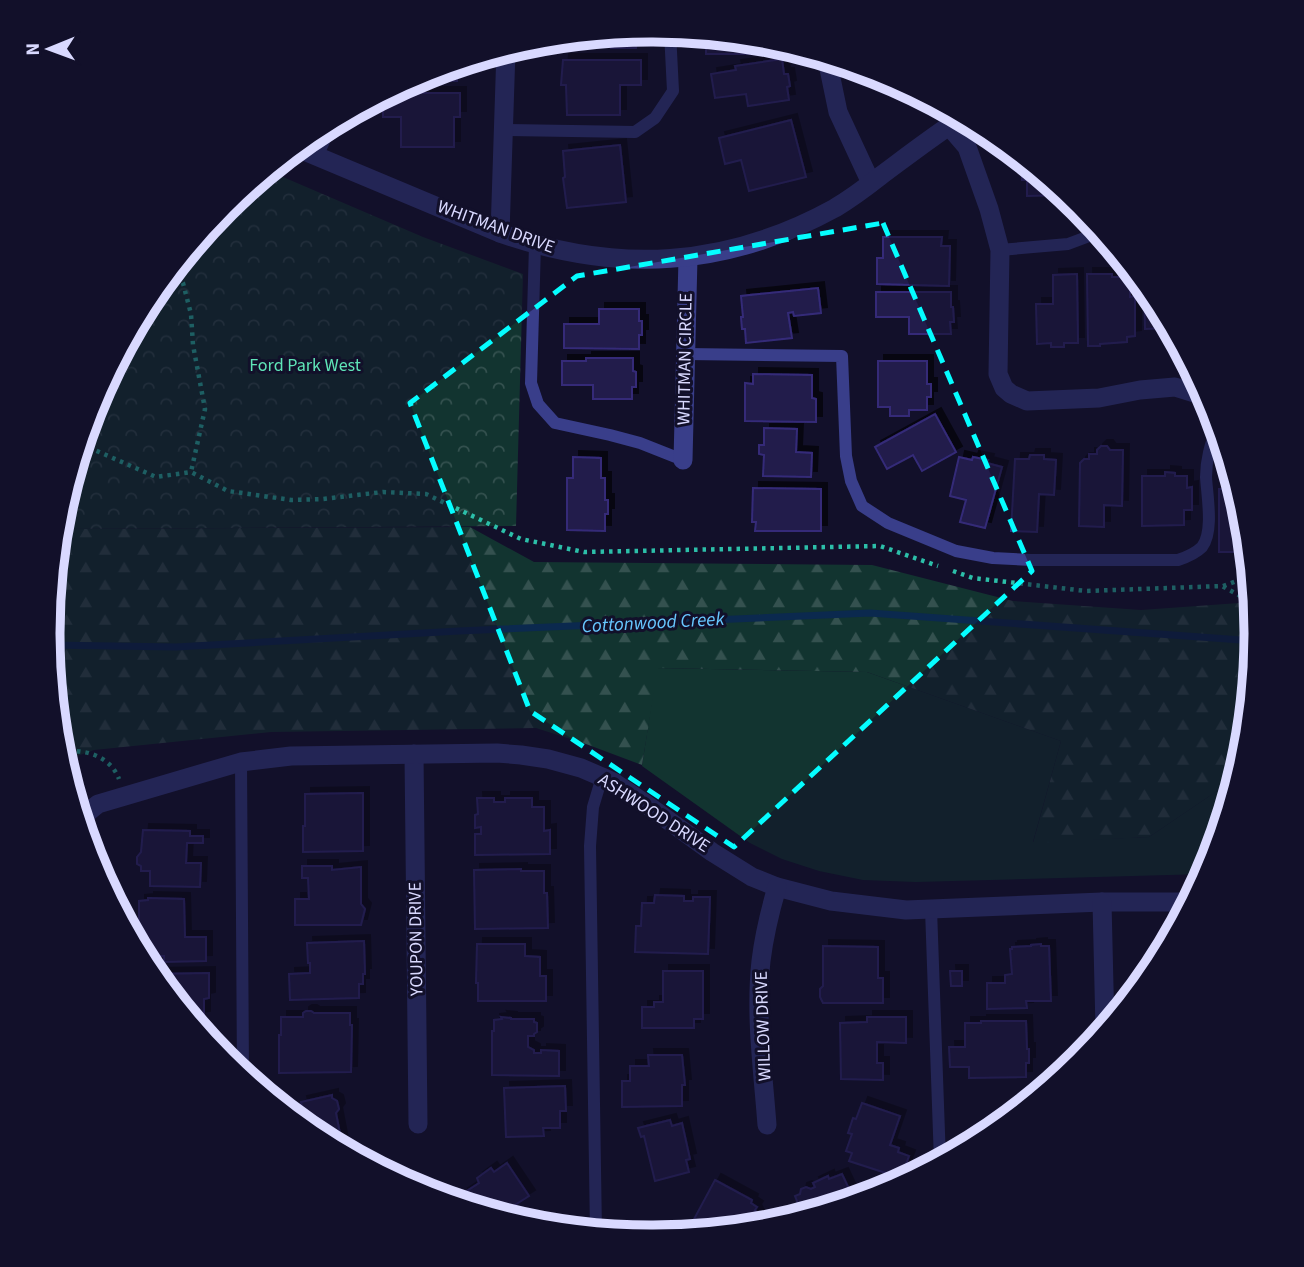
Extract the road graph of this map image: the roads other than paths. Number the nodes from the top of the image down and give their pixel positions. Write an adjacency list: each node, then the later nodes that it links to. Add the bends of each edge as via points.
1 (671, 42): 6 (lane, via 673,90 655,118 635,132)
2 (506, 60): 6 (street)
3 (829, 69): 10 (street, via 838,112)
4 (952, 124): 10 (street, WHITMAN DRIVE)
5 (957, 127): 14 (street)
6 (503, 130): 11 (street)
7 (324, 141): 9 (lane)
8 (308, 153): 9 (street, WHITMAN DRIVE)
9 (317, 157): 11 (street, WHITMAN DRIVE)
10 (871, 183): 15 (street, WHITMAN DRIVE, via 836,207 785,232)
11 (500, 233): 13 (street, WHITMAN DRIVE)
12 (1090, 236): 14 (lane, via 1068,244)
13 (535, 245): 15 (street, WHITMAN DRIVE, via 592,257); 19 (lane, via 531,383 538,404 555,423 640,443)
14 (1000, 250): 17 (street, via 998,374 1011,394 1027,401 1098,398 1175,387)
15 (688, 258): 16 (street, WHITMAN CIRCLE)
16 (686, 354): 18 (lane, via 842,356 846,456 862,506 888,523 956,551 993,558 1178,560 1194,554 1204,545 1208,531 1206,473); 19 (street, WHITMAN CIRCLE)
17 (1192, 392)
18 (1211, 441)
19 (683, 460)
20 (414, 754): 21 (street, ASHWOOD DRIVE, via 290,756); 22 (street, ASHWOOD DRIVE, via 522,755); 30 (street, YOUPON DRIVE)
21 (241, 762): 23 (street, ASHWOOD DRIVE, via 98,804); 29 (lane)
22 (601, 777): 24 (street, ASHWOOD DRIVE, via 712,852); 33 (lane, via 590,846)
23 (88, 812)
24 (777, 887): 27 (street, ASHWOOD DRIVE, via 831,901); 31 (street, WILLOW DRIVE, via 766,928 760,983)
25 (1102, 902): 26 (street, ASHWOOD DRIVE); 27 (street, ASHWOOD DRIVE); 28 (street)
26 (1179, 902)
27 (931, 909): 32 (lane)
28 (1105, 1014)
29 (243, 1060)
30 (418, 1124)
31 (767, 1125)
32 (940, 1150)
33 (596, 1222)

